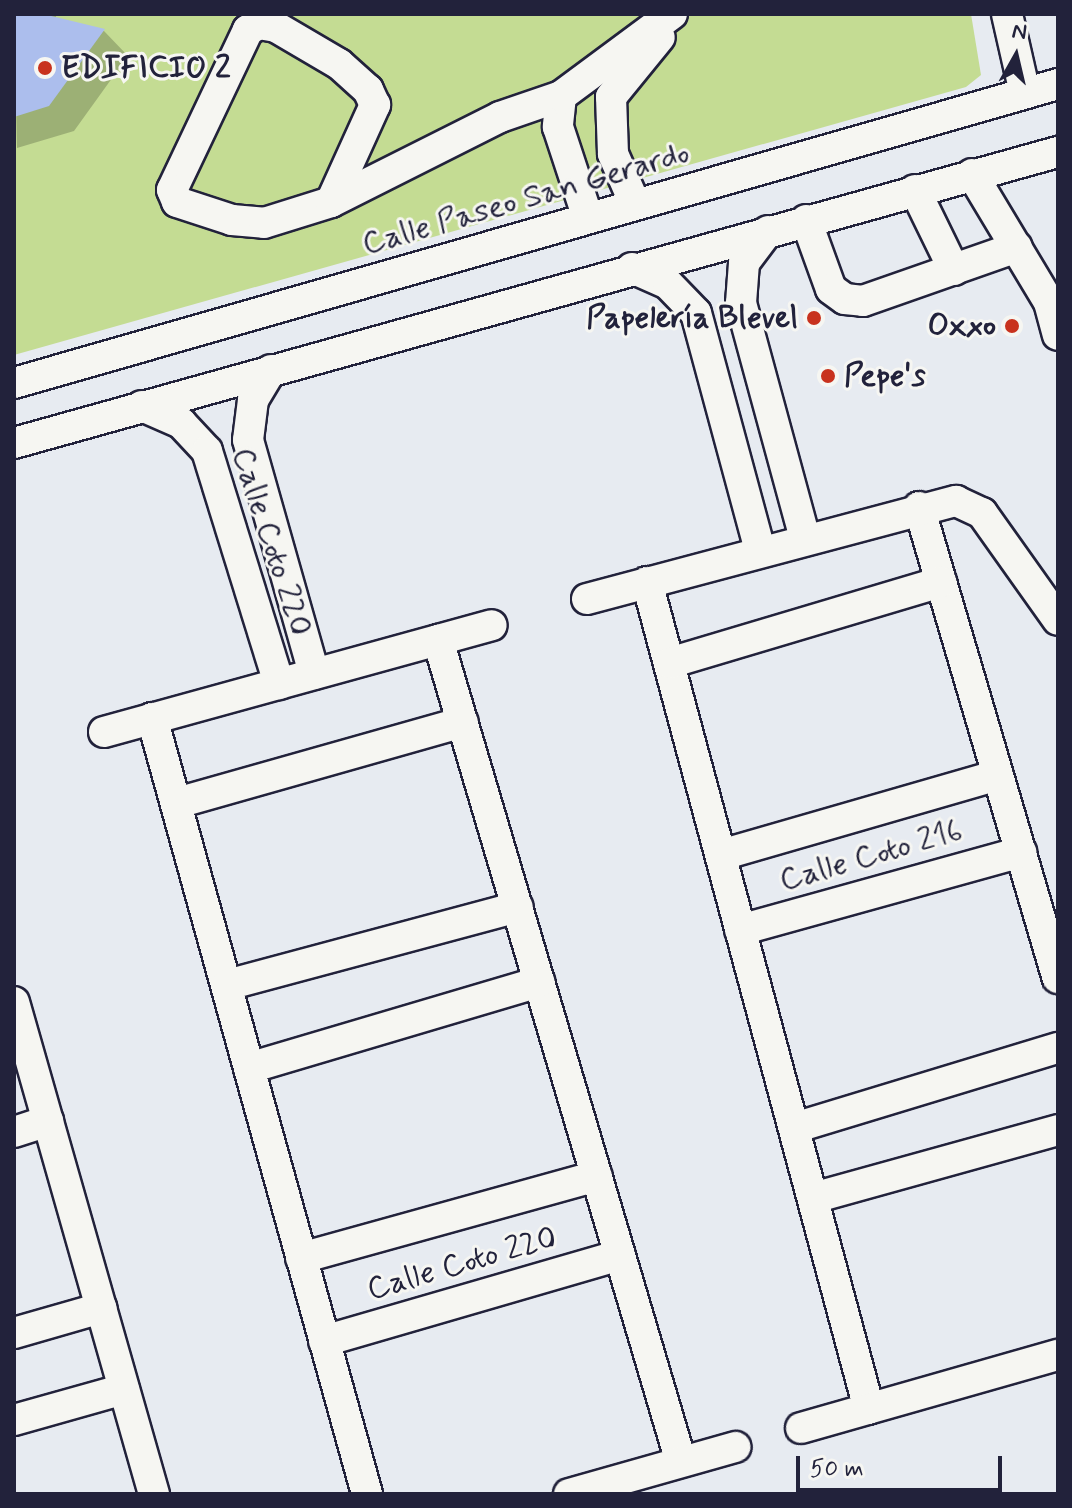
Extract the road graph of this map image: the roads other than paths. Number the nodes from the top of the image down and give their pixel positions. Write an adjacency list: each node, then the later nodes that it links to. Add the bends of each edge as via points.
1 (674, 14): 5 (street); 6 (street, via 621,81)
2 (1007, 14): 4 (street)
3 (1058, 84): 4 (street, Calle Paseo San Gerardo)
4 (1025, 93): 11 (street, Calle Paseo San Gerardo)
5 (561, 96): 6 (street, via 593,99); 10 (street, via 500,117); 12 (street, via 558,127)
6 (609, 114): 11 (street, via 613,154)
7 (1058, 152): 8 (street)
8 (972, 174): 9 (street); 15 (street)
9 (915, 190): 13 (street); 17 (street)
10 (331, 202): 10 (street, via 264,223 232,220 177,202 172,190 248,30 259,24 276,27 339,64 368,90 375,105)
11 (635, 204): 12 (street, Calle Paseo San Gerardo)
12 (588, 218): 20 (street, Calle Paseo San Gerardo)
13 (806, 220): 14 (street); 17 (street, via 831,289 845,299 863,301)
14 (768, 231): 16 (street); 24 (street, via 744,263 741,303)
15 (1017, 247): 17 (street); 18 (street, via 1049,302)
16 (632, 268): 19 (street); 25 (street, via 668,284 696,313)
17 (954, 270)
18 (1058, 335)
19 (271, 370): 21 (street); 33 (street, Calle Coto 220, via 253,400 248,440)
20 (14, 383)
21 (142, 406): 22 (street); 34 (street, Calle Coto 220, via 181,423 207,451)
22 (14, 443)
23 (919, 507): 24 (street); 27 (street); 29 (street, via 956,501 982,513)
24 (805, 539): 25 (street)
25 (760, 551): 26 (street)
26 (647, 582): 28 (street); 32 (street)
27 (941, 582): 32 (street); 38 (street)
28 (587, 599)
29 (1058, 620)
30 (492, 625): 31 (street, Calle Coto 220)
31 (438, 640): 33 (street, Calle Coto 220); 36 (street)
32 (669, 663): 41 (street)
33 (314, 674): 34 (street, Calle Coto 220)
34 (279, 684): 35 (street, Calle Coto 220)
35 (152, 718): 37 (street, Calle Coto 220); 39 (street)
36 (463, 722): 39 (street); 42 (street)
37 (104, 732)
38 (998, 775): 40 (street); 41 (street, Calle Coto 216)
39 (177, 803): 47 (street)
40 (1021, 852): 43 (street, Calle Coto 216); 44 (street)
41 (721, 855): 43 (street)
42 (518, 907): 46 (street); 47 (street)
43 (740, 930): 53 (street)
44 (1054, 948): 45 (street)
45 (1058, 978)
46 (540, 982): 51 (street); 56 (street)
47 (227, 985): 51 (street)
48 (14, 1002): 49 (street)
49 (20, 1046): 52 (street)
50 (1058, 1048): 53 (street)
51 (249, 1068): 59 (street)
52 (48, 1121): 55 (street); 60 (street)
53 (794, 1128): 57 (street)
54 (1058, 1130): 57 (street)
55 (14, 1132)
56 (597, 1176): 58 (street); 59 (street, Calle Coto 220)
57 (813, 1198): 65 (street)
58 (620, 1255): 62 (street, Calle Coto 220); 69 (street)
59 (301, 1258): 62 (street)
60 (101, 1308): 61 (street); 64 (street)
61 (14, 1333)
62 (324, 1341): 71 (street)
63 (1058, 1355): 65 (street)
64 (124, 1389): 66 (street); 70 (street)
65 (869, 1409): 67 (street)
66 (14, 1420)
67 (801, 1428)
68 (735, 1447): 69 (street)
69 (681, 1462): 72 (street)
70 (154, 1494)
71 (367, 1494)
72 (569, 1494)

